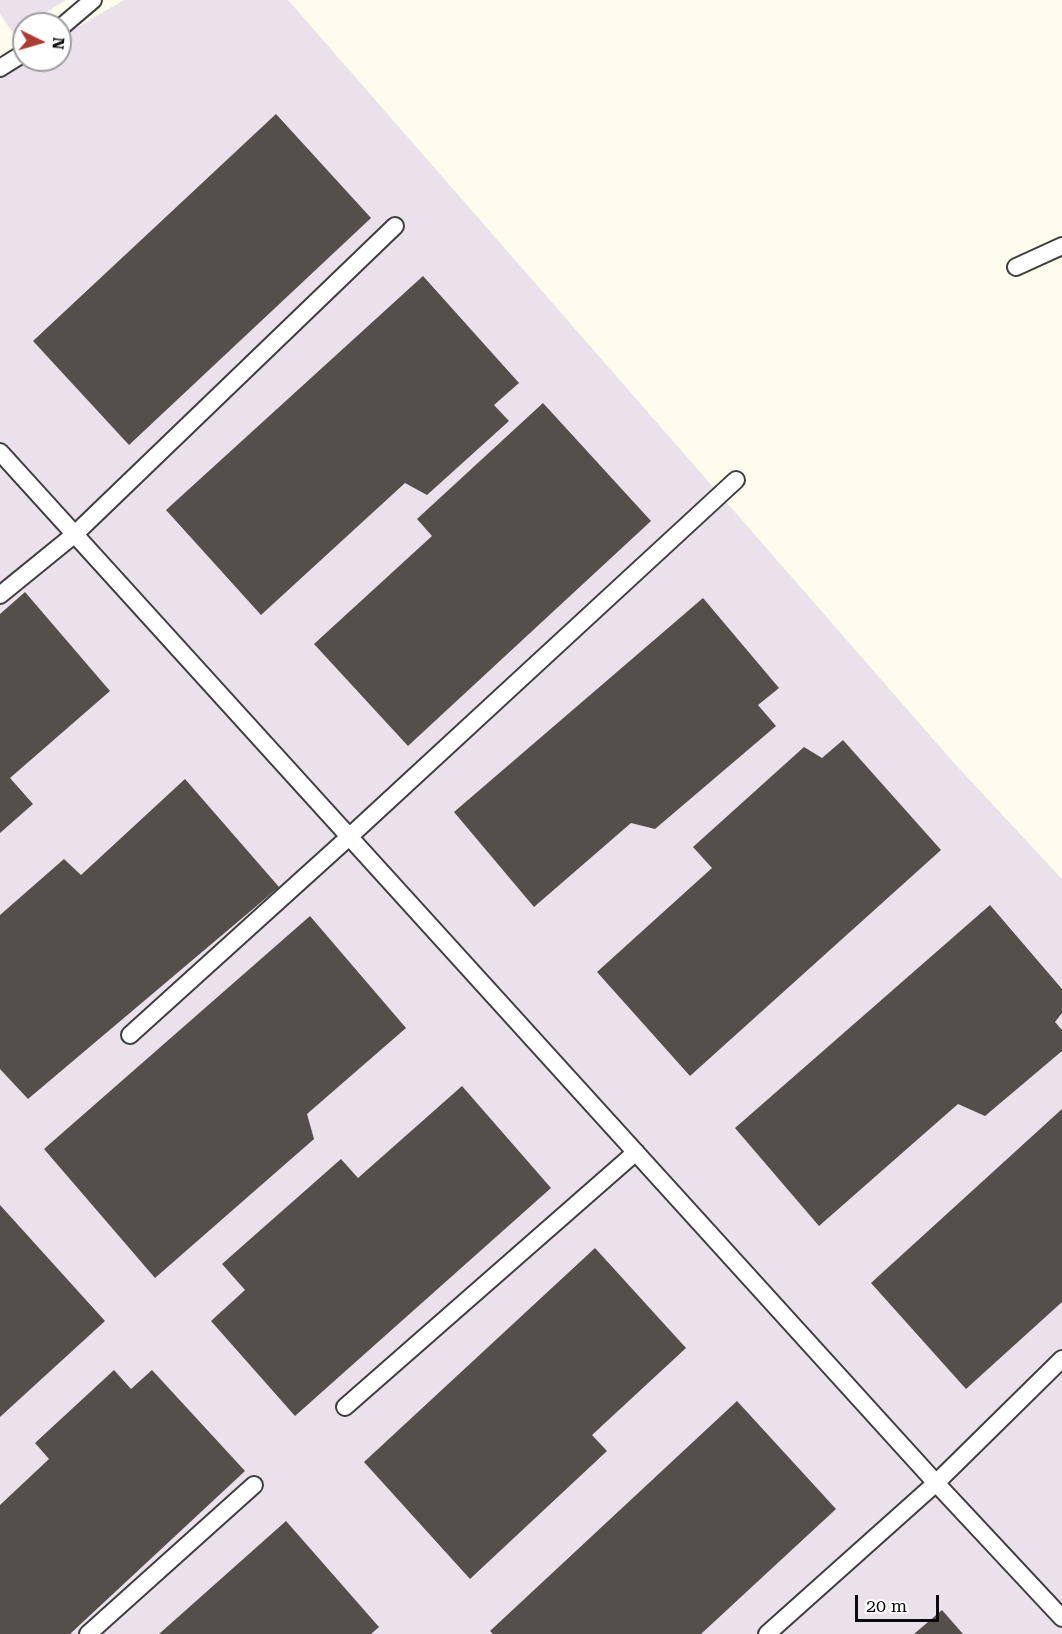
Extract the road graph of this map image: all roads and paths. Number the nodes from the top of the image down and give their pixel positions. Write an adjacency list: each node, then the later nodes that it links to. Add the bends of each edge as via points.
1 (93, 0): 2 (lane)
2 (72, 18)
3 (395, 226): 8 (lane)
4 (1062, 246): 5 (lane)
5 (1017, 267)
6 (0, 452): 8 (lane)
7 (736, 480): 10 (lane)
8 (75, 534): 9 (lane); 10 (lane)
9 (0, 595)
10 (350, 837): 11 (lane); 12 (lane)
11 (130, 1035)
12 (636, 1152): 14 (lane); 15 (lane)
13 (1062, 1359): 15 (lane)
14 (345, 1407)
15 (936, 1483): 17 (lane); 19 (lane)
16 (254, 1485): 18 (lane)
17 (1062, 1618)
18 (88, 1634)
19 (767, 1634)

